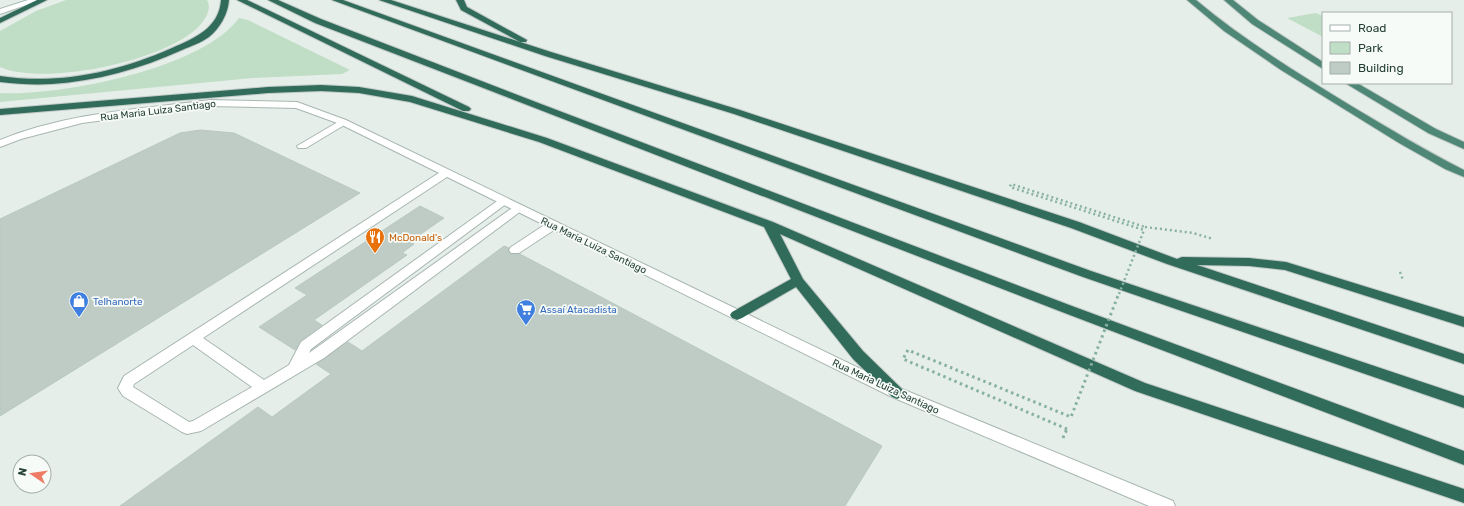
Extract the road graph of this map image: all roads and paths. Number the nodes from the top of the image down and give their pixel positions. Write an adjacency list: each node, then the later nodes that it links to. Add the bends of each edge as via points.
1 (11, 0): 12 (street)
2 (36, 0): 13 (street)
3 (43, 0): 14 (highway)
4 (225, 0): 17 (highway, via 225,9 207,34 160,57 115,72 59,81)
5 (241, 0): 21 (highway)
6 (272, 0): 44 (highway, via 318,21 553,112)
7 (336, 0): 42 (highway, via 1087,274)
8 (383, 0): 15 (highway)
9 (460, 0): 15 (highway, via 464,8)
10 (1191, 0): 26 (highway, via 1242,41 1295,76 1430,158)
11 (1228, 0): 16 (highway, via 1256,22)
12 (0, 4)
13 (0, 12)
14 (0, 21)
15 (548, 54): 33 (highway, via 737,112 1075,225)
16 (1322, 65)
17 (0, 79)
18 (1352, 84): 24 (highway, via 1432,131)
19 (0, 112): 21 (highway, via 321,88 359,90 412,99)
20 (343, 122): 22 (street, Rua Maria Luiza Santiago, via 297,105 210,102 82,120); 23 (street); 25 (street, Rua Maria Luiza Santiago)
21 (502, 126): 30 (highway)
22 (0, 144)
23 (302, 146)
24 (1464, 146)
25 (446, 173): 27 (street, Rua Maria Luiza Santiago); 37 (street)
26 (1464, 174)
27 (504, 201): 28 (street, Rua Maria Luiza Santiago); 39 (street, via 306,346)
28 (518, 208): 29 (street, Rua Maria Luiza Santiago); 39 (street, via 319,354)
29 (553, 225): 32 (street); 35 (street, Rua Maria Luiza Santiago)
30 (769, 225): 34 (highway); 45 (highway, via 1140,387)
31 (1145, 227): 43 (path, bridge, via 1011,184 1010,187 1144,230 1071,417 908,350 903,358)
32 (515, 250)
33 (1171, 261): 36 (highway, via 1249,262 1286,266); 38 (highway)
34 (798, 281): 35 (highway); 41 (highway, via 858,355)
35 (737, 315): 41 (street, Rua Maria Luiza Santiago)
36 (1464, 322)
37 (193, 338): 40 (street); 40 (street, via 129,380 125,388 128,392 187,428 196,427)
38 (1464, 359)
39 (294, 368): 40 (street)
40 (263, 387)
41 (897, 393): 46 (street, Rua Maria Luiza Santiago)
42 (1464, 402)
43 (1067, 429)
44 (1464, 458)
45 (1464, 496)
46 (1167, 506)

